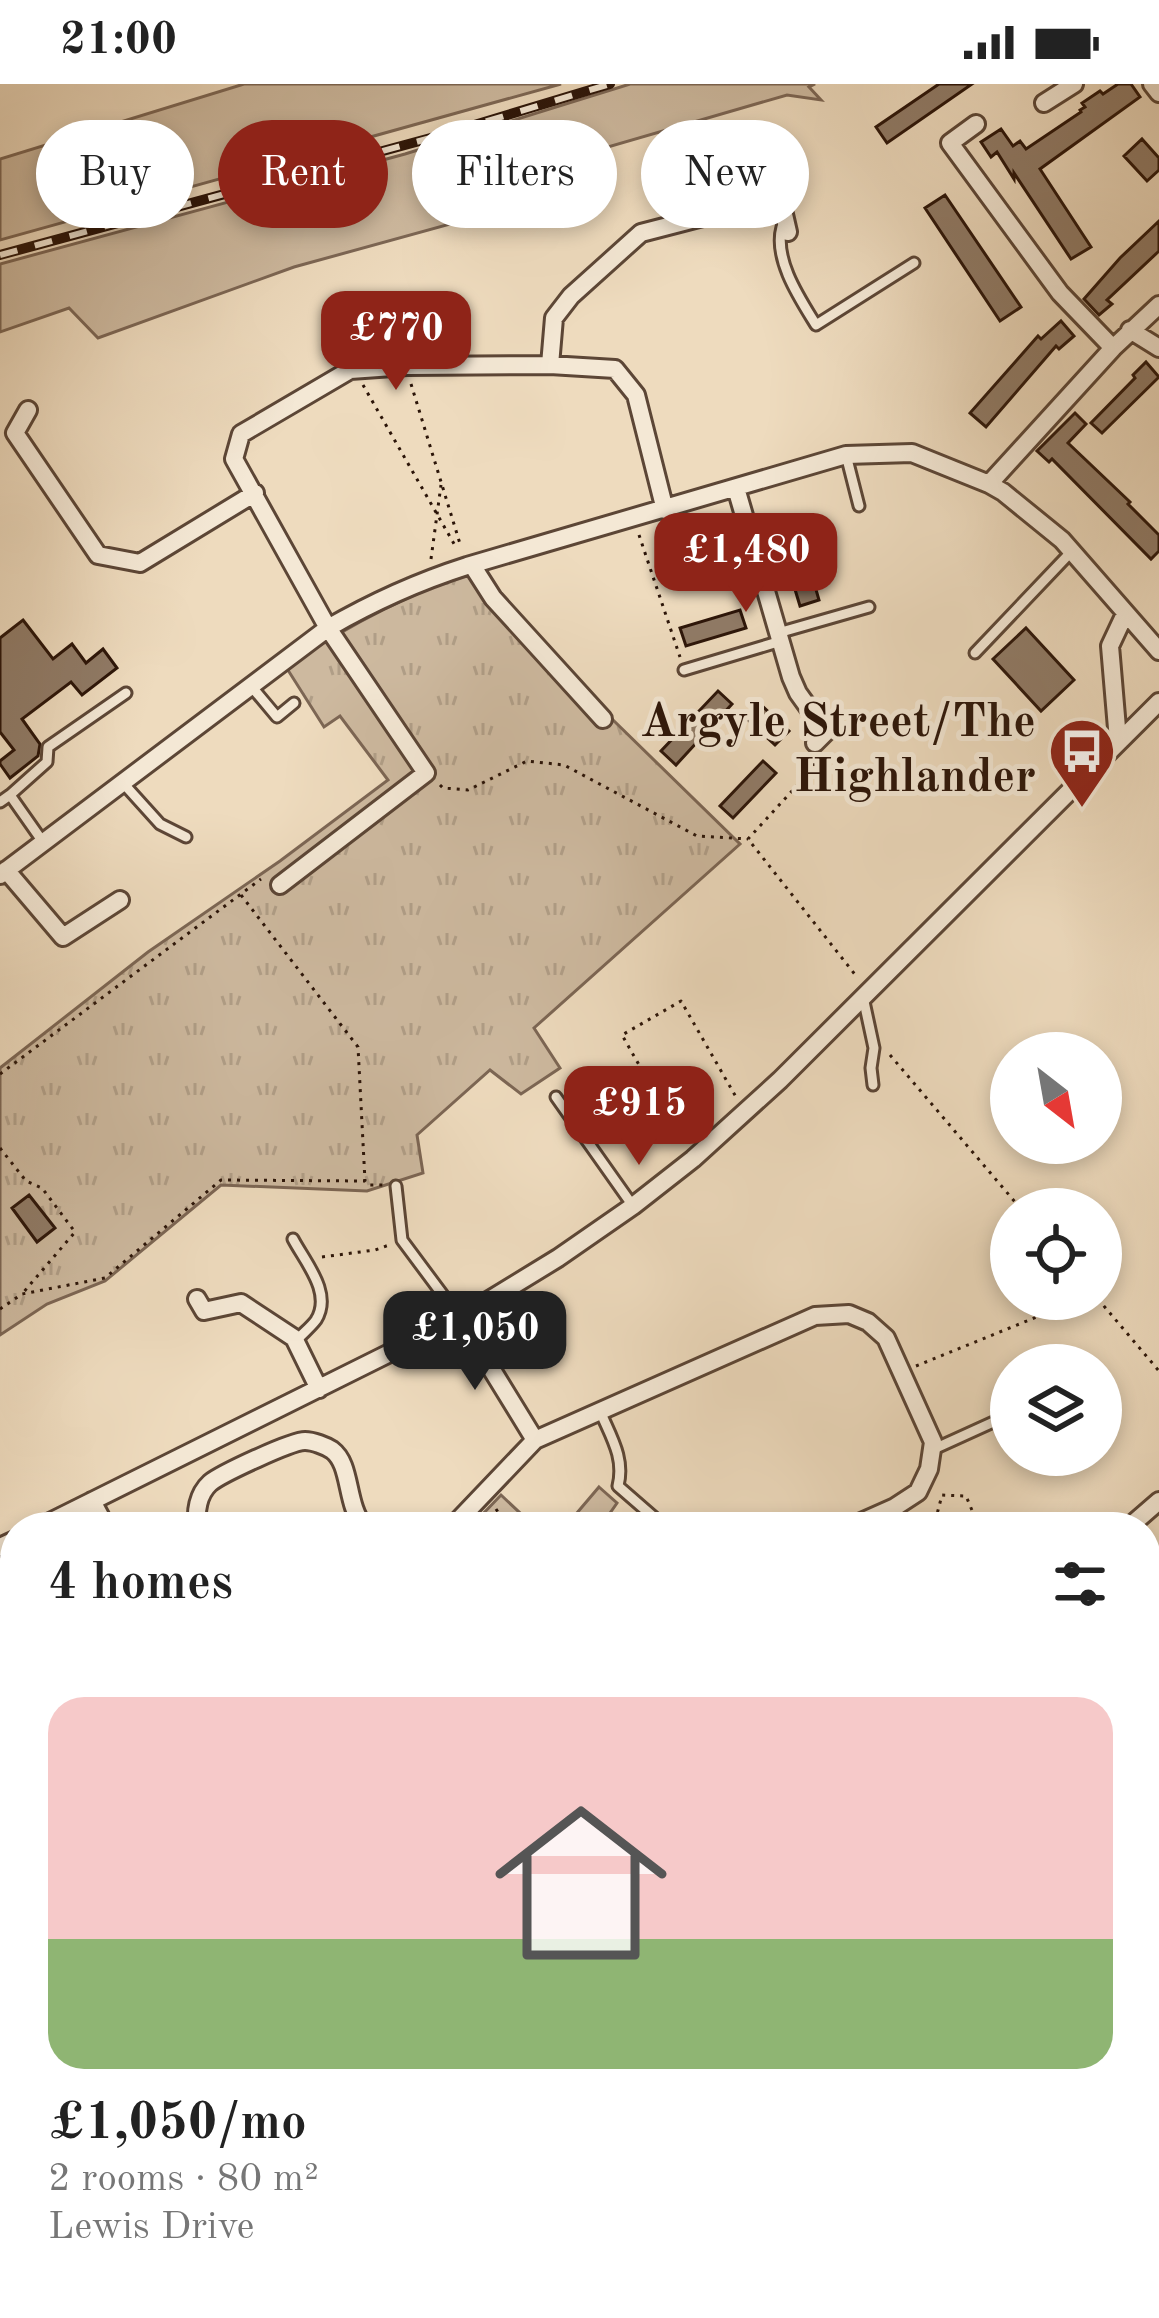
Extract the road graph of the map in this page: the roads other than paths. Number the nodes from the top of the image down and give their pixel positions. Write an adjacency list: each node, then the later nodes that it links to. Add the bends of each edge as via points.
1 (1074, 84): 4 (street)
2 (1152, 84): 3 (street)
3 (1159, 93)
4 (1045, 103)
5 (976, 124): 11 (street, via 950,143 1060,293)
6 (660, 228): 13 (street, via 641,233 571,296 554,318)
7 (785, 228): 8 (lane, via 779,237 790,283 816,325)
8 (914, 263)
9 (1159, 305): 10 (street)
10 (1130, 330): 11 (street); 12 (street)
11 (1113, 348): 16 (street)
12 (1159, 348)
13 (550, 365): 18 (street, via 350,370 241,434 234,459); 20 (street, via 615,369 636,395)
14 (28, 410): 18 (street, via 15,433 98,555 140,562)
15 (845, 455): 16 (street, via 912,453); 17 (street); 19 (lane)
16 (989, 484): 21 (street)
17 (736, 488): 20 (street); 26 (street)
18 (255, 493): 25 (street)
19 (859, 506)
20 (665, 510): 22 (street)
21 (1072, 551): 24 (street); 28 (lane)
22 (470, 566): 25 (street); 34 (street)
23 (868, 607): 26 (lane)
24 (1125, 614): 27 (street); 35 (street, via 1110,646)
25 (328, 628): 30 (street); 42 (street, via 427,773)
26 (779, 637): 29 (lane); 36 (street, via 798,693 826,732)
27 (1159, 651)
28 (975, 653)
29 (684, 670)
30 (251, 686): 33 (lane, via 277,717); 37 (street)
31 (125, 693): 38 (lane, via 48,747 47,762)
32 (1159, 702): 35 (street)
33 (294, 703)
34 (603, 719)
35 (1118, 740): 44 (street)
36 (814, 743)
37 (124, 783): 39 (lane, via 160,824); 40 (street)
38 (5, 799): 40 (lane)
39 (186, 837)
40 (43, 842): 41 (street)
41 (3, 873): 43 (street, via 63,937)
42 (280, 884)
43 (120, 900)
44 (866, 994): 45 (lane); 48 (street, via 693,1160)
45 (873, 1085)
46 (556, 1097): 48 (lane)
47 (396, 1186): 51 (lane, via 402,1240)
48 (633, 1206): 51 (street)
49 (292, 1239): 52 (lane, via 322,1300)
50 (197, 1299): 52 (street, via 204,1310 241,1303)
51 (460, 1318): 53 (street); 56 (street)
52 (296, 1341): 53 (street)
53 (319, 1389): 60 (street)
54 (600, 1411): 56 (street); 57 (street, via 815,1316 849,1314 886,1338); 66 (lane, via 620,1458 618,1486)
55 (990, 1424): 57 (lane)
56 (536, 1440): 65 (street)
57 (933, 1450): 58 (street)
58 (923, 1483): 59 (street); 67 (street)
59 (942, 1495)
60 (92, 1501): 61 (street); 62 (street)
61 (70, 1512)
62 (98, 1512)
63 (197, 1512): 64 (street, via 211,1482 304,1441 339,1456)
64 (355, 1512)
65 (467, 1512)
66 (648, 1512)
67 (882, 1512)

